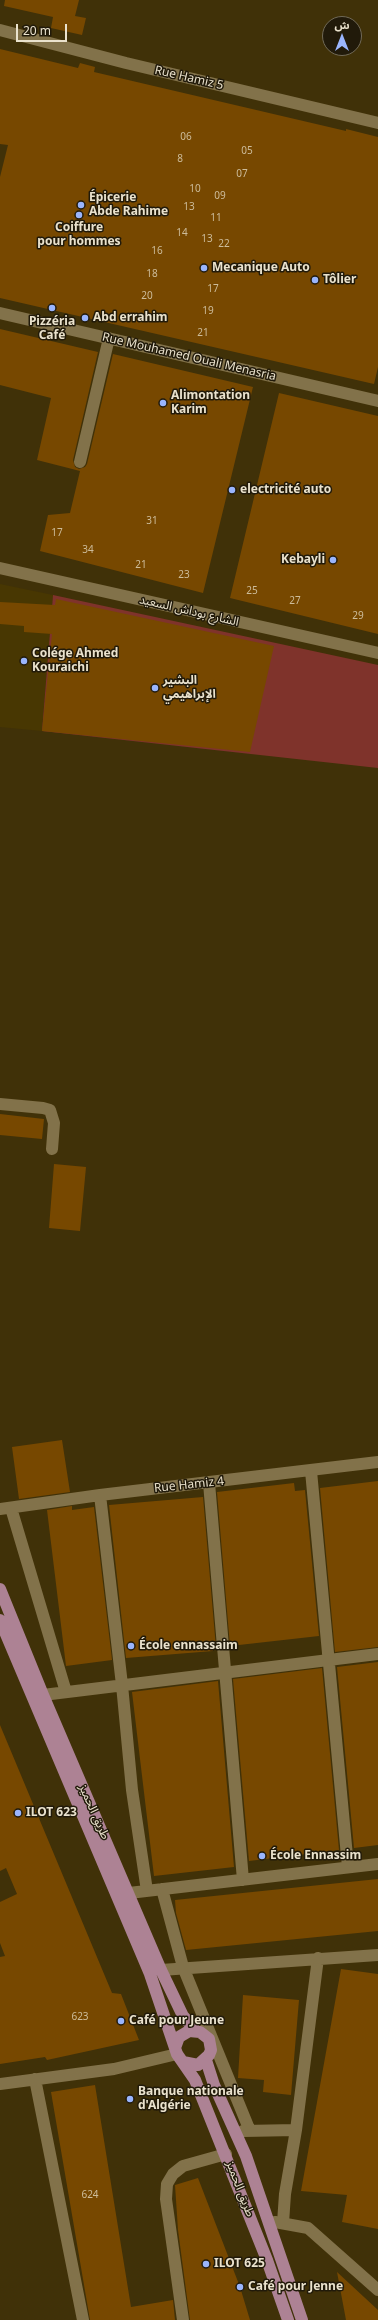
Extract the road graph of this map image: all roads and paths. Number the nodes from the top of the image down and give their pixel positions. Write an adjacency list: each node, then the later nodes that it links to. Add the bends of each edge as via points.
1 (0, 30): 2 (street, Rue Hamiz 5)
2 (378, 123)
3 (0, 312): 4 (street, Rue Mouhamed Ouali Menasria)
4 (109, 338): 5 (street, Rue Mouhamed Ouali Menasria); 6 (street)
5 (378, 401)
6 (80, 462)
7 (0, 568): 8 (street, الشارع بوداش السعيد)
8 (378, 653)
9 (0, 1104): 10 (street, via 50,1110 54,1123)
10 (52, 1149)
11 (378, 1462): 12 (street, Rue Hamiz 4)
12 (311, 1470): 13 (street, Rue Hamiz 4); 19 (street)
13 (209, 1483): 14 (street, Rue Hamiz 4); 20 (street)
14 (100, 1495): 15 (street, Rue Hamiz 4); 21 (street)
15 (6, 1509): 22 (street)
16 (0, 1589): 23 (main road, طريق الحميز)
17 (0, 1620): 35 (main road, طريق الحميز, via 150,1974)
18 (378, 1654): 19 (street)
19 (329, 1660): 20 (street); 25 (street)
20 (226, 1672): 21 (street); 26 (street)
21 (122, 1685): 22 (street); 28 (street, via 132,1790)
22 (66, 1692): 23 (street)
23 (43, 1695): 29 (main road, طريق الحميز)
24 (378, 1864): 25 (street)
25 (348, 1867): 26 (street)
26 (244, 1880): 27 (street)
27 (162, 1889): 28 (street); 32 (street)
28 (147, 1891): 29 (street)
29 (129, 1893): 33 (main road, طريق الحميز)
30 (378, 1955): 31 (street)
31 (318, 1958): 32 (street); 40 (street)
32 (183, 1967): 33 (street); 41 (street)
33 (161, 1970): 34 (main road, طريق الحميز, via 183,2016)
34 (195, 2030): 35 (main road, via 179,2037); 36 (main road, via 208,2039 211,2050)
35 (178, 2055): 36 (main road, via 198,2065); 37 (street, via 126,2067); 42 (main road, طريق الحميز, via 194,2080)
36 (206, 2060): 39 (main road, طريق الحميز)
37 (35, 2079): 38 (street); 46 (street)
38 (0, 2084)
39 (234, 2130): 41 (street); 43 (main road, طريق الحميز, via 246,2156)
40 (296, 2130): 41 (street); 44 (street, via 285,2194)
41 (250, 2131)
42 (226, 2154): 47 (street, via 183,2166 173,2174 167,2184 166,2199); 48 (main road, طريق الحميز)
43 (267, 2221): 44 (street); 49 (main road, طريق الحميز)
44 (284, 2223): 45 (street, via 308,2228)
45 (378, 2290)
46 (82, 2320)
47 (183, 2320)
48 (288, 2320)
49 (302, 2320)

